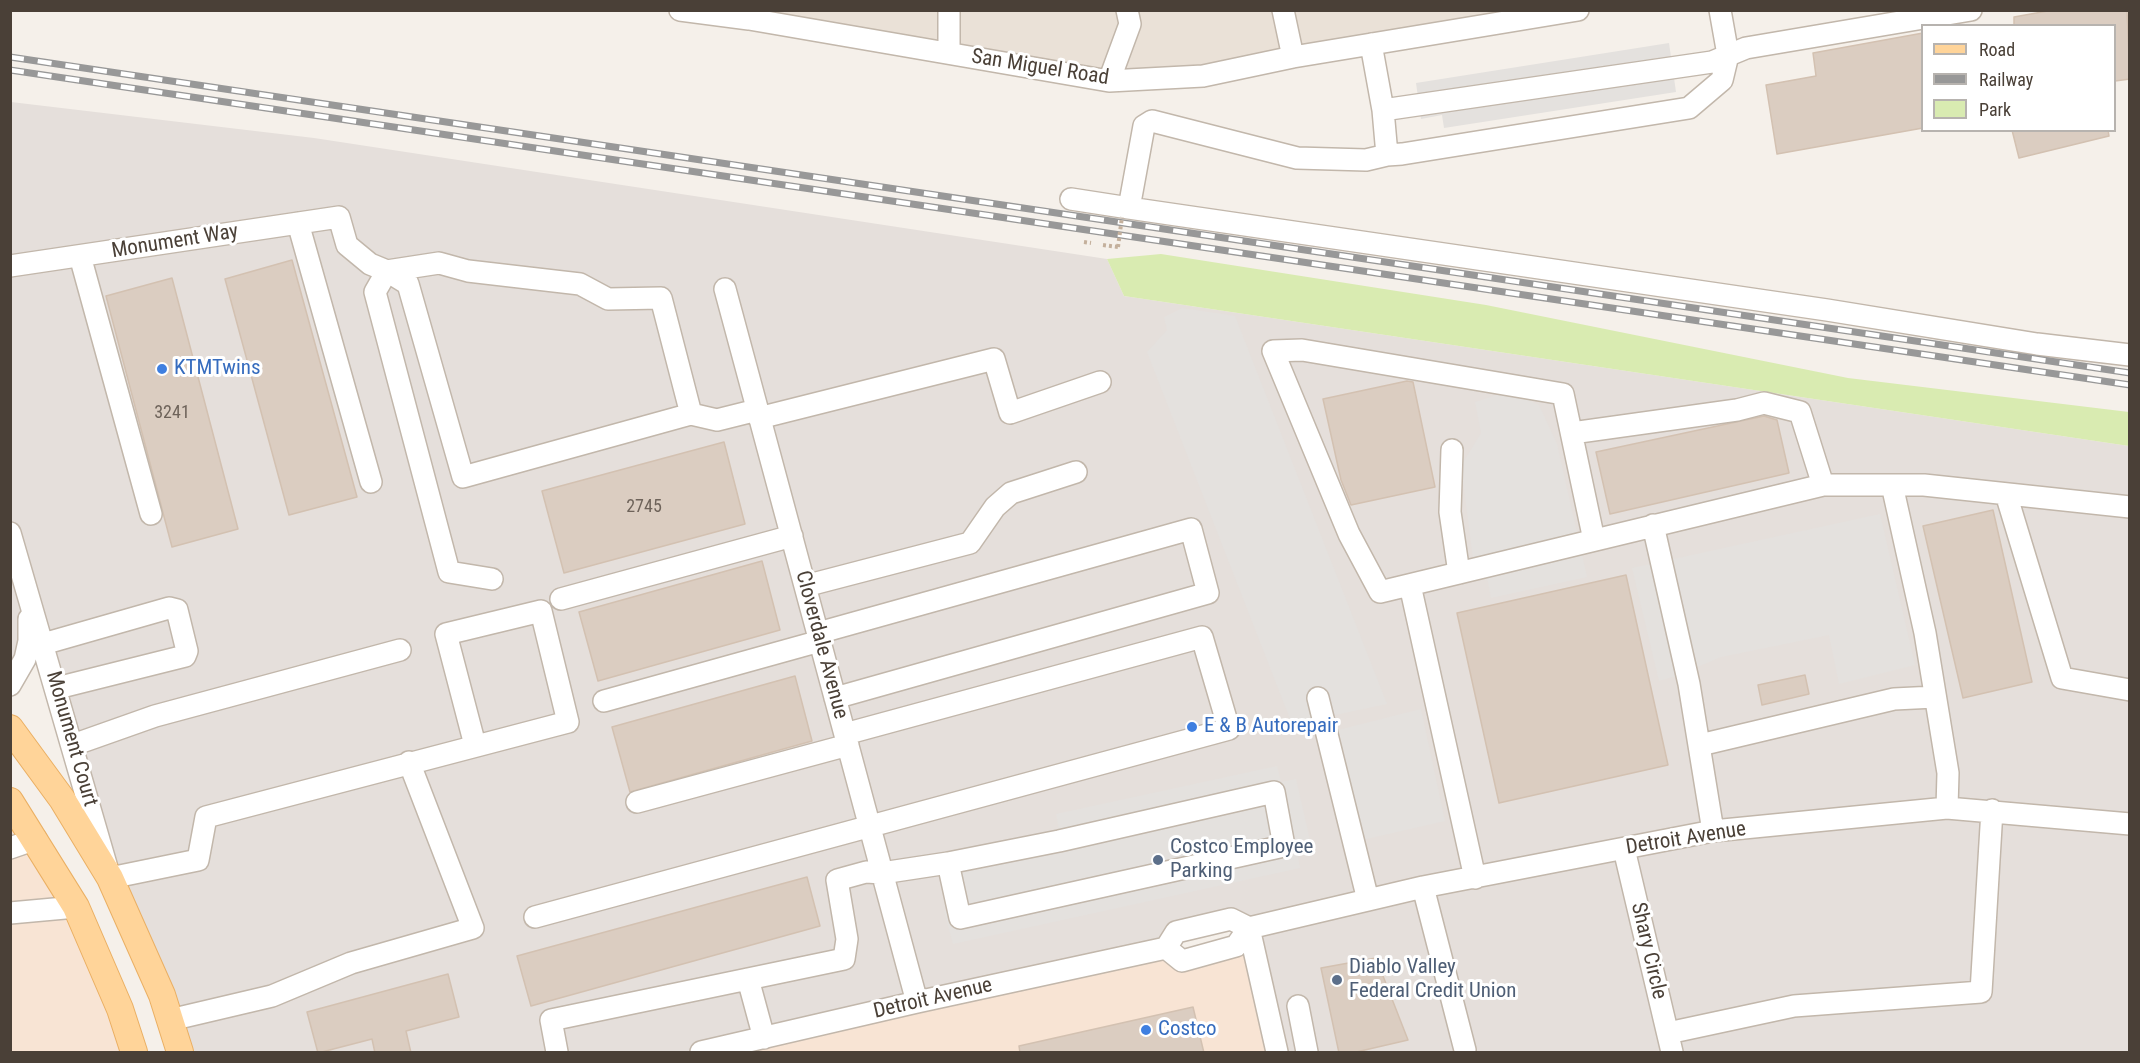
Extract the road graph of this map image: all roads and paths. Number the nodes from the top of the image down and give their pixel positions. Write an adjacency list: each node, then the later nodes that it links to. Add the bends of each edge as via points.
1 (680, 10): 8 (street, San Miguel Road)
2 (949, 10): 10 (street)
3 (1127, 10): 13 (street, via 1130,24)
4 (1283, 10): 12 (street)
5 (1578, 10): 9 (street, San Miguel Road)
6 (1720, 10): 11 (street)
7 (1971, 10): 11 (street, via 1746,48)
8 (751, 15): 10 (street, San Miguel Road)
9 (1371, 44): 12 (street, San Miguel Road); 14 (street)
10 (949, 53): 13 (street, San Miguel Road)
11 (1728, 55): 14 (street, via 1712,62); 15 (street, via 1722,80 1689,108)
12 (1293, 57): 13 (street, San Miguel Road, via 1203,76)
13 (1109, 81)
14 (1383, 110): 15 (street)
15 (1387, 155): 17 (street, via 1365,160 1297,158 1152,121 1144,126)
16 (1071, 199): 17 (street)
17 (1125, 213): 21 (path, bridge, via 1118,247); 26 (street)
18 (298, 223): 22 (street, Monument Way); 24 (street, Monument Way, via 339,217 346,245 370,264); 33 (street)
19 (1084, 242): 20 (path)
20 (1090, 243)
21 (1103, 245)
22 (80, 256): 23 (street, Monument Way); 38 (street)
23 (10, 266)
24 (387, 271): 28 (street, via 439,263 468,271 580,284 608,299 661,298); 28 (street, via 408,284 463,477); 44 (street, via 375,292 449,572)
25 (725, 289): 29 (street, Cloverdale Avenue)
26 (2130, 355)
27 (1100, 382): 29 (street, via 1010,413 994,359)
28 (692, 414): 29 (street, via 717,420)
29 (758, 414): 41 (street, Cloverdale Avenue)
30 (1572, 433): 34 (street, via 1764,403 1800,412); 42 (street); 45 (street, via 1563,394 1302,350 1273,351 1349,534 1380,592)
31 (1452, 450): 43 (street, via 1450,513)
32 (1076, 472): 46 (street, via 1011,493 994,507 970,543)
33 (371, 482)
34 (1823, 485): 35 (street); 39 (street)
35 (1892, 485): 36 (street); 55 (street, via 1916,587)
36 (2006, 494): 37 (street); 54 (street, via 2062,678)
37 (2130, 507)
38 (151, 514)
39 (1653, 525): 42 (street); 63 (street)
40 (10, 533): 47 (street, Monument Court)
41 (792, 536): 46 (street, Cloverdale Avenue); 48 (street)
42 (1594, 540): 43 (street)
43 (1459, 573): 45 (street)
44 (492, 579)
45 (1410, 585): 78 (street)
46 (805, 586): 49 (street, Cloverdale Avenue)
47 (22, 596): 50 (street, Monument Court); 52 (street, Monument Court, via 29,641 26,659)
48 (561, 599)
49 (819, 637): 56 (street, Cloverdale Avenue); 56 (street, via 1191,529 1208,593); 58 (street)
50 (43, 644): 53 (street, Monument Court); 53 (street, via 169,608 177,610 185,656)
51 (400, 650): 61 (street, via 155,716)
52 (10, 685)
53 (57, 688): 61 (street, Monument Court)
54 (2130, 690)
55 (1935, 697): 63 (street, via 1894,699); 67 (street, via 1947,773)
56 (835, 698): 60 (street, Cloverdale Avenue)
57 (1318, 698): 80 (street)
58 (604, 701)
59 (10, 728): 77 (main road, via 62,799)
60 (846, 739): 66 (street); 70 (street, Cloverdale Avenue); 70 (street, via 1202,637 1229,729)
61 (73, 745): 77 (street, Monument Court)
62 (475, 745): 62 (street, via 446,634 541,611 568,722); 64 (street)
63 (1700, 745): 71 (street)
64 (409, 762): 77 (street, via 206,817 198,860); 88 (street, via 473,928 351,963 272,996)
65 (10, 801): 72 (main road)
66 (638, 802)
67 (1947, 808): 68 (street, Detroit Avenue); 71 (street, Detroit Avenue)
68 (1992, 810): 69 (street, Detroit Avenue); 91 (street, via 1981,992 1794,1006)
69 (2130, 824)
70 (870, 826): 76 (street, Cloverdale Avenue); 83 (street)
71 (1713, 831): 74 (street, Detroit Avenue)
72 (36, 839): 73 (street); 81 (main road)
73 (10, 848)
74 (1624, 849): 78 (street, Detroit Avenue); 91 (street, Shary Circle)
75 (948, 863): 75 (street, via 1274,792 1284,846 960,918); 76 (street)
76 (882, 873): 85 (street, via 866,872 837,880 847,939 844,959); 86 (street, Cloverdale Avenue)
77 (110, 878): 88 (main road)
78 (1475, 878): 79 (street, Detroit Avenue)
79 (1423, 887): 80 (street, Detroit Avenue); 93 (street)
80 (1368, 900): 84 (street, Detroit Avenue)
81 (76, 907): 82 (street); 94 (main road, via 120,1008)
82 (10, 913)
83 (535, 917)
84 (1249, 928): 86 (street, Detroit Avenue, via 1236,946 1182,960 1166,948); 92 (street)
85 (748, 979): 89 (street); 96 (street, via 551,1020)
86 (917, 1002): 89 (street, Detroit Avenue)
87 (1298, 1006): 90 (street)
88 (170, 1020): 95 (main road)
89 (764, 1038): 97 (street, Detroit Avenue)
90 (1305, 1043): 92 (street)
91 (1670, 1043)
92 (1275, 1046)
93 (1466, 1050)
94 (134, 1053)
95 (180, 1053)
96 (557, 1053)
97 (701, 1053)

